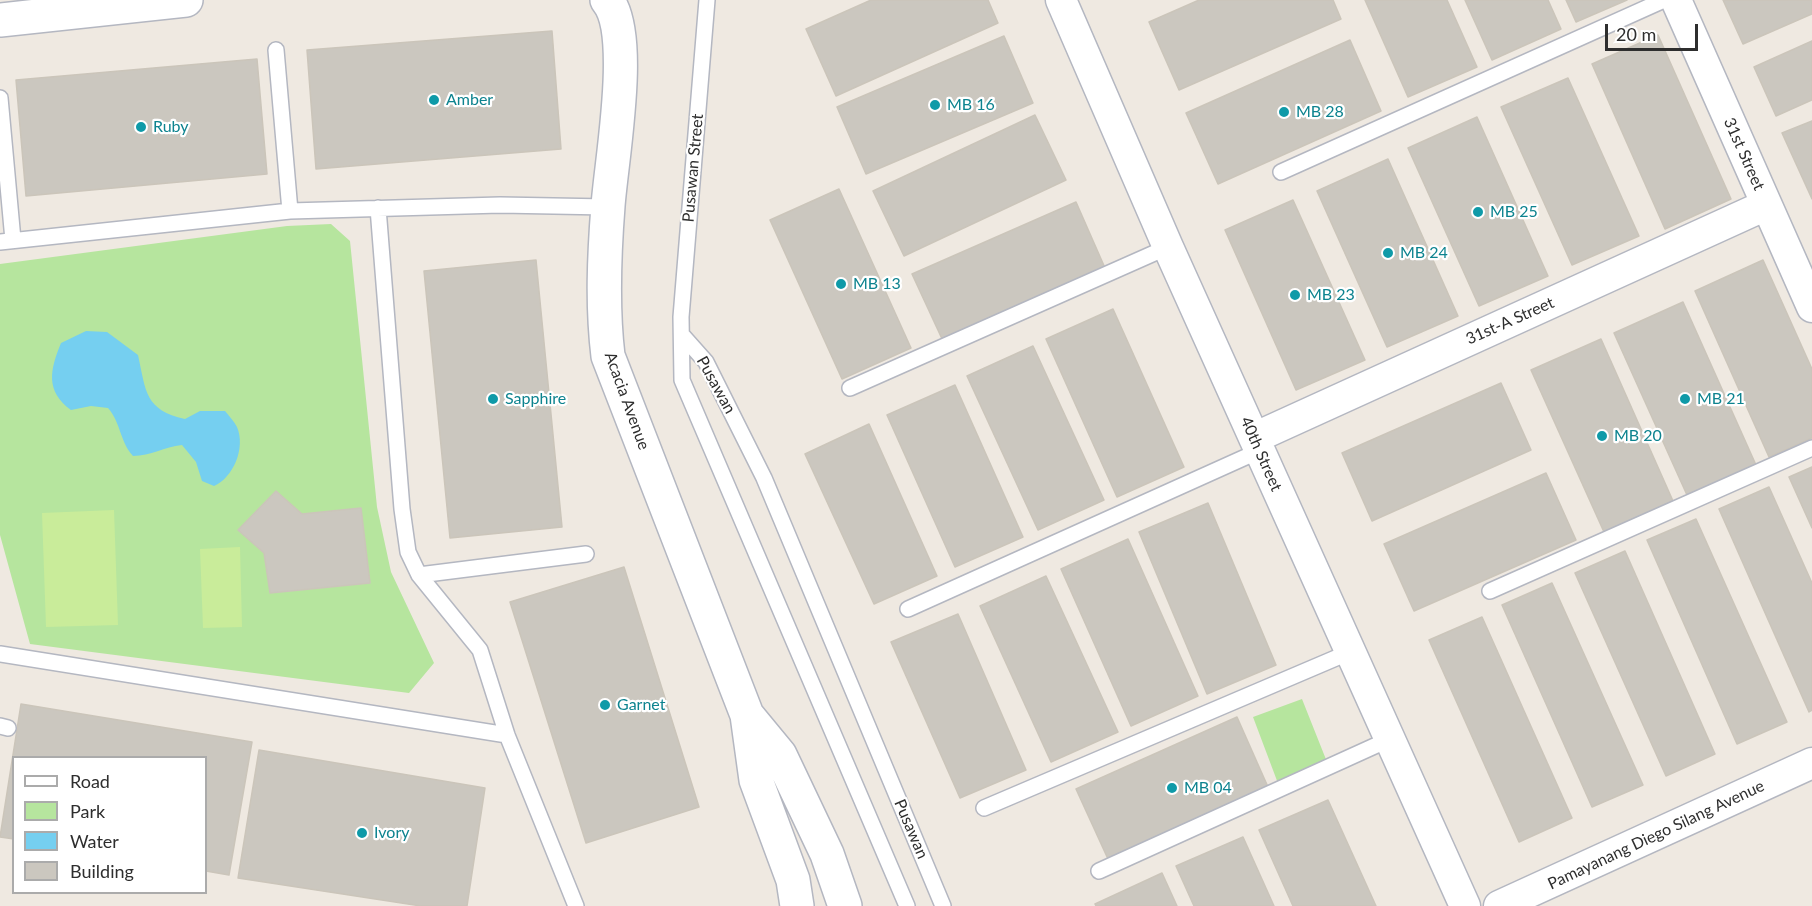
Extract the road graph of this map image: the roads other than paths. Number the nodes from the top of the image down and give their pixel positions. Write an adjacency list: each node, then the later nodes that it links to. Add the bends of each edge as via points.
1 (186, 0): 7 (street)
2 (607, 0): 12 (street, Acacia Avenue, via 620,38)
3 (707, 0): 18 (lane, Pusawan Street)
4 (1060, 0): 16 (street, 40th Street)
5 (1664, 0): 10 (lane)
6 (1676, 0): 11 (street, 31st Street)
7 (0, 20)
8 (276, 50): 14 (lane)
9 (0, 98): 15 (lane)
10 (1281, 172)
11 (1766, 205): 17 (street, 31st Street); 20 (street, 31st-A Street)
12 (608, 207): 13 (lane); 28 (street, Acacia Avenue, via 603,314 608,356)
13 (378, 208): 14 (lane); 23 (lane, via 402,509 408,552)
14 (290, 211): 15 (lane)
15 (7, 241)
16 (1168, 247): 19 (lane); 20 (street, 40th Street)
17 (1812, 307)
18 (682, 335): 37 (lane, Pusawan, via 682,380); 38 (lane, Pusawan, via 706,362 764,478)
19 (850, 388)
20 (1257, 444): 25 (lane); 26 (street, 40th Street)
21 (1812, 448): 24 (lane)
22 (586, 554): 23 (lane)
23 (419, 575): 29 (lane, via 480,650)
24 (1490, 591)
25 (908, 609)
26 (1350, 652): 30 (street, 40th Street); 32 (lane)
27 (0, 654): 29 (lane)
28 (747, 715): 35 (street, Acacia Avenue, via 756,780 793,880); 36 (street, Acacia Avenue, via 780,755 818,833)
29 (507, 735): 34 (lane)
30 (1390, 739): 33 (lane); 39 (street, 40th Street)
31 (1812, 763): 40 (street, Pamayanang Diego Silang Avenue)
32 (984, 808)
33 (1098, 871)
34 (576, 906)
35 (796, 906)
36 (845, 906)
37 (907, 906)
38 (943, 906)
39 (1465, 906)
40 (1499, 906)

